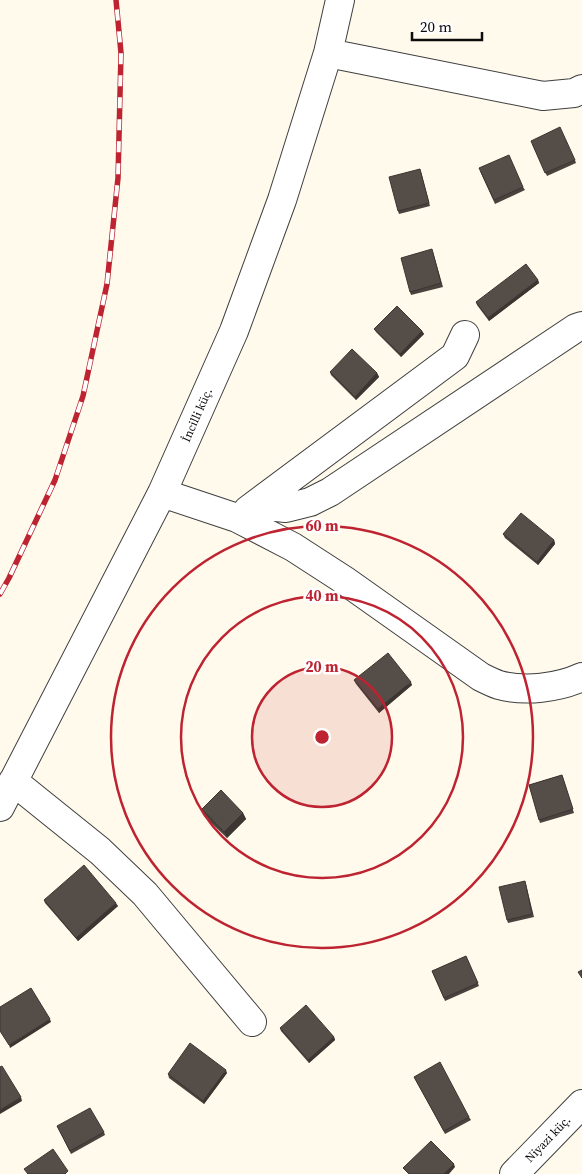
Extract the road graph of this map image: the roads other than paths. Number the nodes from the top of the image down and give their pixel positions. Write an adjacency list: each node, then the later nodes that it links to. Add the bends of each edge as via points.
1 (340, 0): 2 (street, İncilli küç.)
2 (328, 53): 3 (street, via 543,96 574,93); 6 (street, İncilli küç., via 282,200 234,331)
3 (582, 89)
4 (582, 326): 7 (street, via 330,492 310,502 286,508)
5 (465, 335): 7 (street, via 455,356)
6 (162, 493): 7 (street); 9 (street, İncilli küç.)
7 (246, 511): 8 (street, via 481,677 498,685 516,688 556,686)
8 (582, 677)
9 (13, 781): 10 (street, İncilli küç.); 11 (street, via 100,851 145,894)
10 (0, 807)
11 (252, 1022)
12 (582, 1104): 13 (street, Niyazi küç.)
13 (514, 1174)

